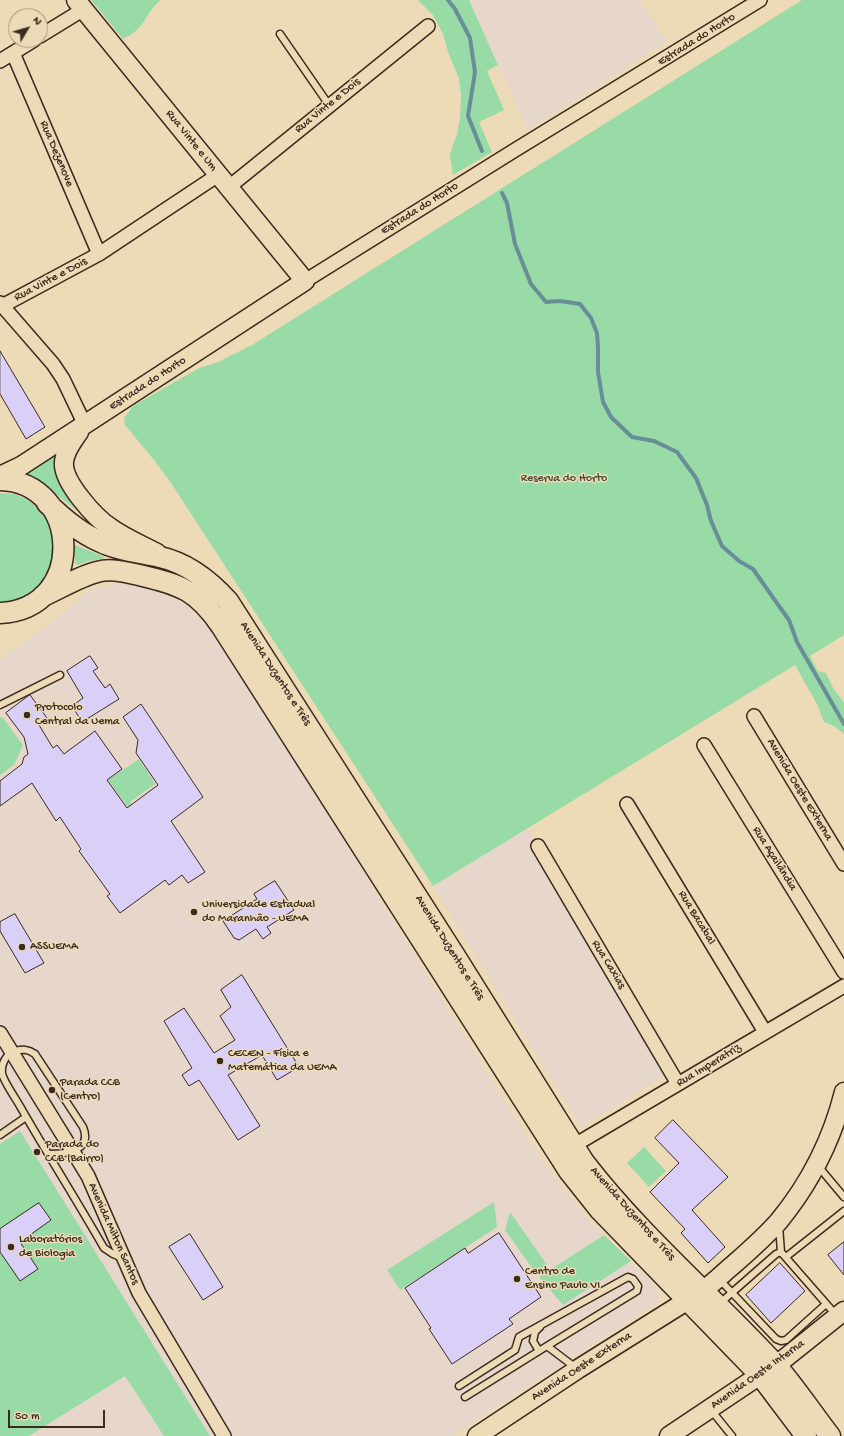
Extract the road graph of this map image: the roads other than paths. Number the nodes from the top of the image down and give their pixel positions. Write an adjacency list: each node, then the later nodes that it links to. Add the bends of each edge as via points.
1 (760, 0): 12 (street, Estrada do Horto)
2 (80, 5): 4 (street); 10 (street, Rua Vinte e Um)
3 (428, 26): 9 (street, Rua Vinte e Dois)
4 (48, 30)
5 (280, 34): 9 (lane)
6 (21, 48): 7 (street)
7 (13, 53): 8 (street); 11 (street, Rua Dezenove)
8 (0, 61)
9 (329, 105): 10 (street, Rua Vinte e Dois)
10 (224, 181): 11 (street, Rua Vinte e Dois); 12 (street, Rua Vinte e Um)
11 (99, 254): 13 (street, Rua Vinte e Dois)
12 (305, 281): 14 (street, Estrada do Horto)
13 (1, 305): 14 (street, Rua Vinte e Dois, via 53,364)
14 (85, 425): 15 (street, Estrada do Horto, via 21,466); 18 (street, Estrada do Horto, via 70,444 65,457 64,467 70,484 110,528)
15 (0, 476)
16 (0, 480): 17 (main road, Avenida Duzentos e Três, via 23,485)
17 (47, 503): 18 (main road, Avenida Duzentos e Três, via 74,527 101,543); 19 (main road, via 62,529 65,550 61,570 54,584)
18 (176, 562): 38 (main road, Avenida Duzentos e Três, via 205,579 228,601)
19 (43, 596): 20 (main road, via 27,607); 48 (main road, Avenida Duzentos e Três, via 92,573 120,570 177,585 194,594 209,608 558,1156 600,1210)
20 (3, 615)
21 (60, 674): 22 (lane)
22 (0, 705)
23 (754, 716): 27 (street, Avenida Oeste Externa)
24 (704, 745): 28 (street, Rua Açailândia)
25 (626, 804): 30 (street, Rua Bacabal)
26 (538, 846): 34 (street, Rua Caxias)
27 (844, 864)
28 (844, 972)
29 (844, 986): 30 (street, Rua Imperatriz)
30 (765, 1032): 34 (street, Rua Imperatriz)
31 (0, 1033): 32 (street, Avenida Milton Santos)
32 (12, 1052): 33 (lane, via 7,1056); 39 (street, Avenida Milton Santos); 39 (lane, via 23,1049 35,1054 83,1127 85,1141)
33 (1, 1072): 36 (lane)
34 (678, 1084): 38 (street, Rua Imperatriz)
35 (844, 1092): 41 (street, Avenida Oeste Externa)
36 (26, 1117): 37 (lane); 40 (lane)
37 (0, 1135)
38 (573, 1146): 48 (main road, Avenida Duzentos e Três, via 608,1192)
39 (74, 1151): 40 (lane); 46 (street, Avenida Milton Santos, via 88,1176)
40 (49, 1154): 46 (lane, via 104,1248)
41 (817, 1165): 42 (lane); 44 (street, Avenida Oeste Externa)
42 (844, 1196)
43 (844, 1211): 45 (lane)
44 (779, 1221): 45 (lane); 47 (street, Avenida Oeste Externa, via 757,1244)
45 (784, 1254): 49 (lane, via 776,1254); 50 (lane)
46 (122, 1258): 61 (street, Avenida Milton Santos, via 139,1293)
47 (718, 1277): 48 (street, Avenida Oeste Externa); 49 (lane)
48 (695, 1295): 49 (main road, Avenida Duzentos e Três); 55 (street, Avenida Oeste Externa); 56 (main road, Avenida Duzentos e Três)
49 (724, 1299): 52 (main road, Avenida Duzentos e Três)
50 (835, 1311): 52 (lane, via 786,1340); 56 (street, Avenida Oeste Interna, via 784,1359)
51 (543, 1324): 53 (lane, via 628,1276 634,1279 638,1286 637,1291); 54 (lane, via 535,1332 533,1341); 57 (lane, via 519,1337 515,1350)
52 (761, 1338): 56 (main road, Avenida Duzentos e Três)
53 (547, 1346): 54 (lane); 55 (lane)
54 (539, 1351): 58 (lane)
55 (578, 1369): 62 (street, Avenida Oeste Externa)
56 (768, 1370): 59 (street, Avenida Oeste Interna); 60 (main road, Avenida Duzentos e Três); 65 (main road, Avenida Duzentos e Três)
57 (459, 1386)
58 (465, 1396)
59 (710, 1409): 63 (street, Avenida Oeste Interna); 64 (lane)
60 (801, 1433)
61 (224, 1436)
62 (477, 1436)
63 (669, 1436)
64 (732, 1436)
65 (830, 1436)

